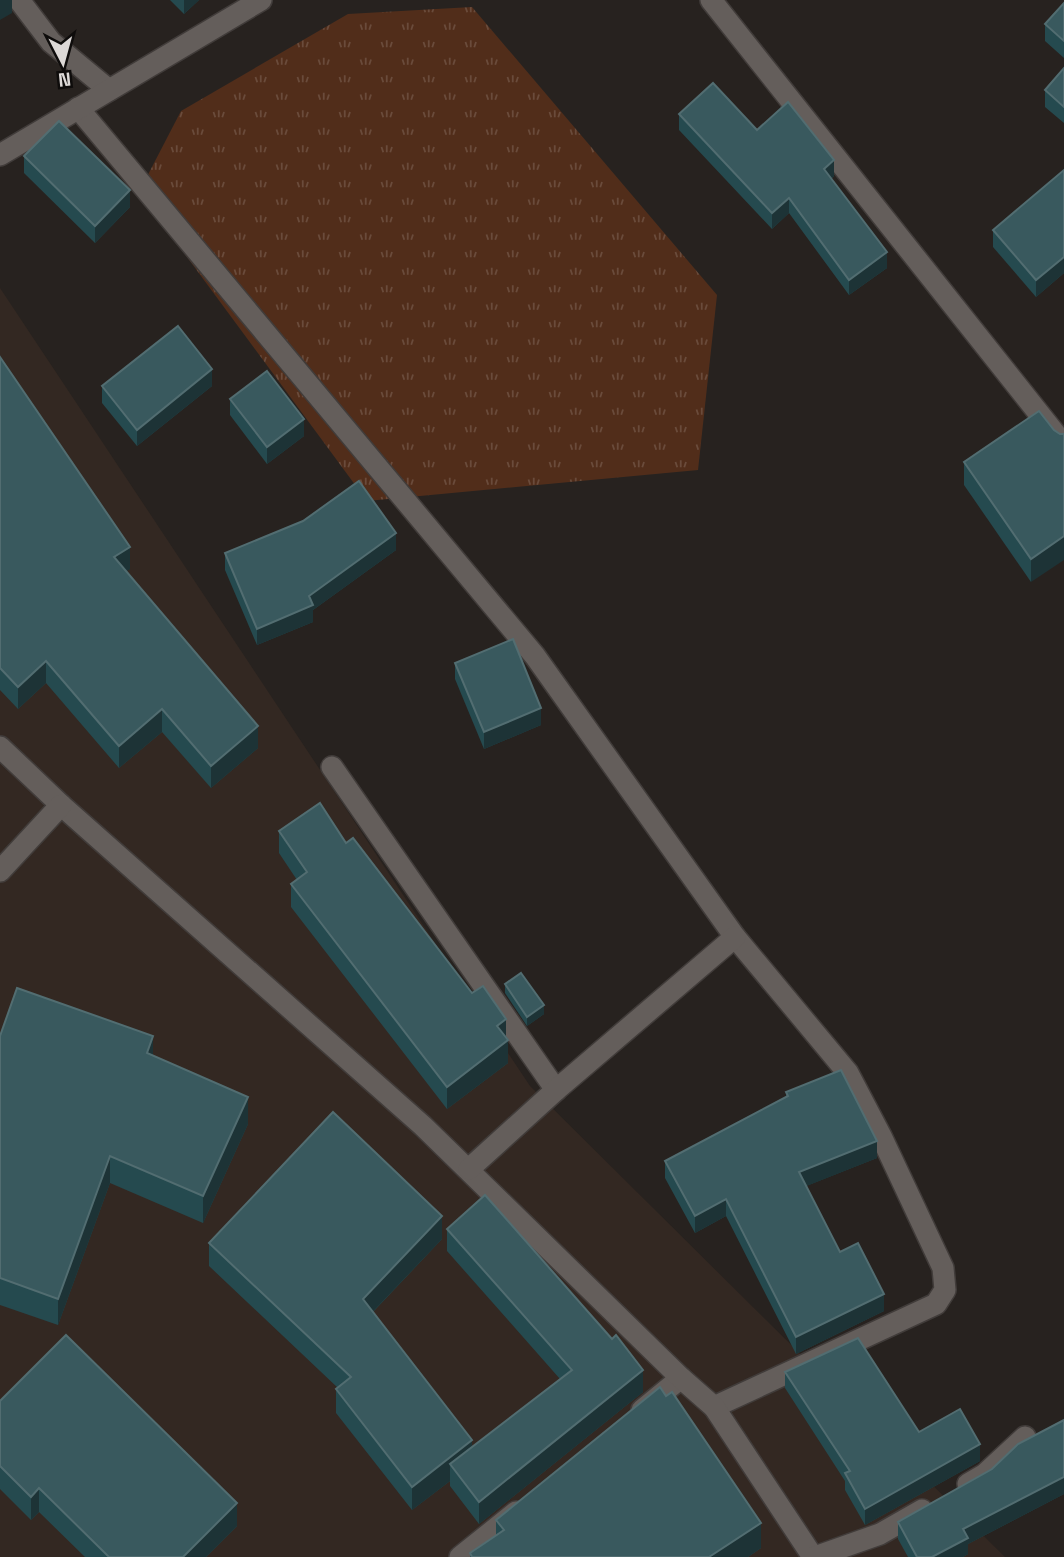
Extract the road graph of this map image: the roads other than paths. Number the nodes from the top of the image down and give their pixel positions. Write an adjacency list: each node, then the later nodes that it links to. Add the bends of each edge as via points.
1 (19, 0): 4 (street, via 51,42)
2 (261, 0): 4 (street)
3 (711, 0): 7 (street)
4 (109, 90): 5 (street)
5 (78, 108): 6 (street); 12 (street, via 535,656)
6 (0, 155)
7 (1064, 445)
8 (0, 747): 10 (street)
9 (332, 767): 13 (street)
10 (61, 805): 11 (street); 14 (street)
11 (0, 871)
12 (735, 937): 13 (street); 16 (street, via 848,1073 943,1268 945,1290 936,1304)
13 (556, 1090): 14 (street)
14 (469, 1169): 15 (street)
15 (681, 1378): 16 (street); 17 (street)
16 (714, 1407): 21 (street)
17 (628, 1421)
18 (1025, 1437): 21 (street, via 985,1474 880,1534)
19 (534, 1497): 20 (street)
20 (460, 1557)
21 (814, 1557)

